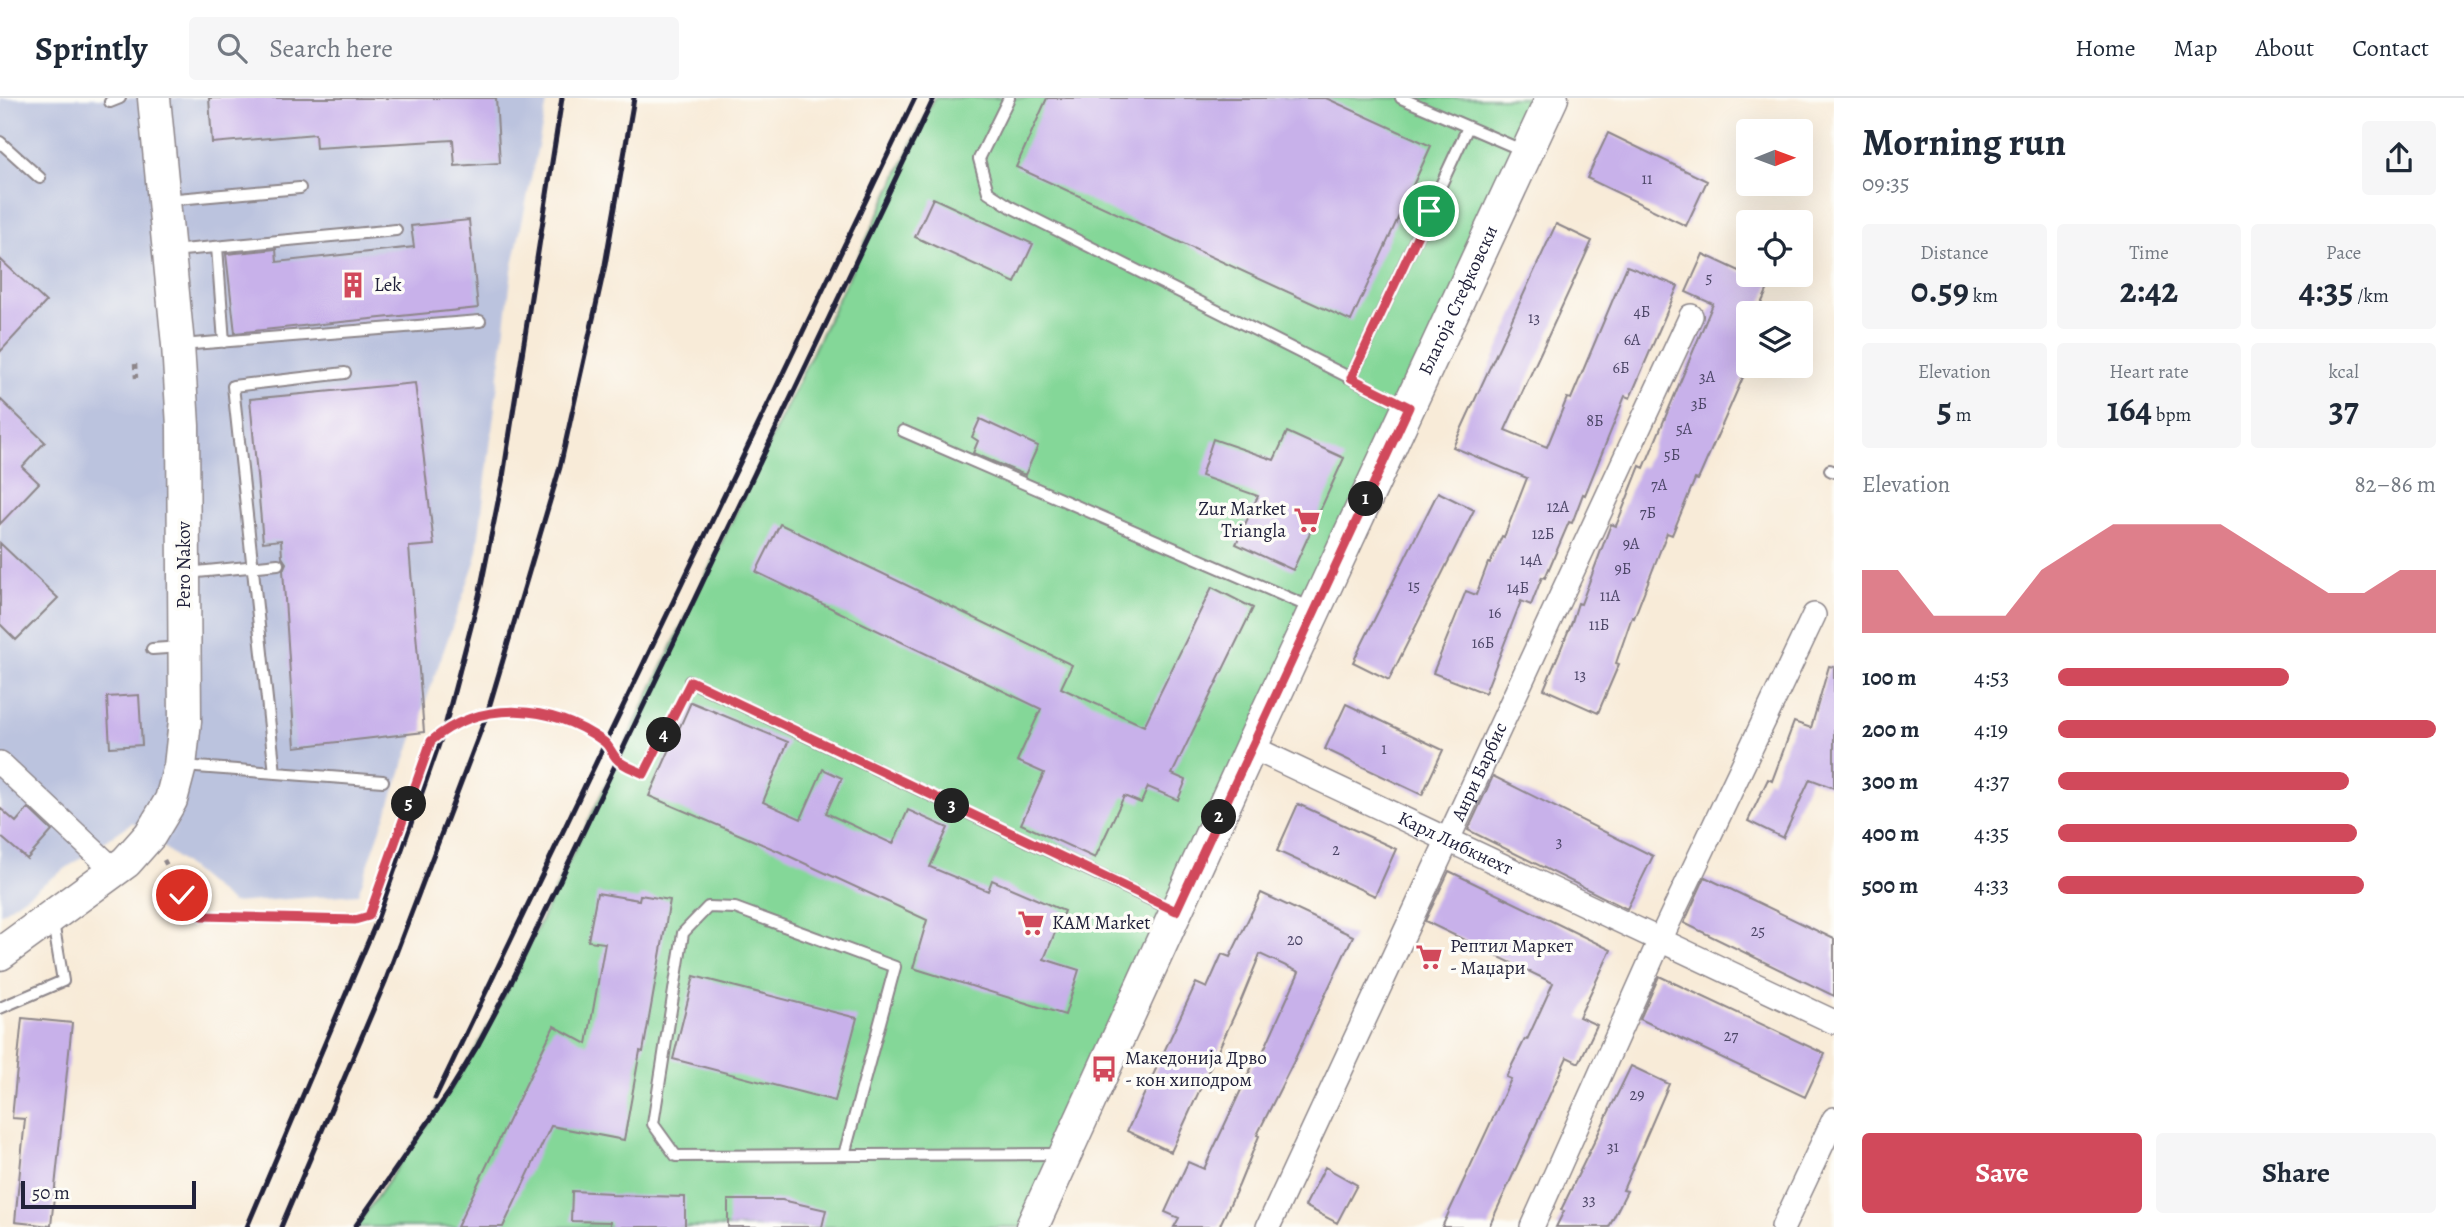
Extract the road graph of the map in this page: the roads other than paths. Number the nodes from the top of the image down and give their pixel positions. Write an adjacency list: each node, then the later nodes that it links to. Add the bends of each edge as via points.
1 (154, 98): 10 (main road, Pero Nakov)
2 (1009, 98): 19 (lane, via 979,159 988,192)
3 (1401, 98): 5 (lane)
4 (1547, 102): 7 (main road, Благоја Стефковски)
5 (1468, 127): 7 (lane); 19 (lane)
6 (0, 142): 8 (lane)
7 (1526, 152): 20 (main road, Благоја Стефковски)
8 (40, 178)
9 (300, 188): 10 (lane)
10 (164, 200): 13 (main road, Pero Nakov)
11 (396, 230): 12 (lane)
12 (217, 247): 13 (lane); 16 (lane)
13 (169, 251): 17 (main road, Pero Nakov)
14 (1691, 316): 35 (street, Анри Барбис)
15 (480, 321): 16 (lane)
16 (225, 342): 17 (lane)
17 (178, 345): 24 (main road, Pero Nakov)
18 (345, 373): 23 (lane, via 233,386)
19 (1351, 378): 20 (lane)
20 (1409, 407): 25 (main road, Благоја Стефковски)
21 (903, 430): 25 (lane)
22 (278, 564): 23 (lane)
23 (251, 566): 24 (lane); 33 (lane)
24 (184, 573): 27 (main road, Pero Nakov)
25 (1315, 609): 30 (main road, Благоја Стефковски)
26 (1814, 615): 39 (street)
27 (185, 647): 28 (lane); 32 (main road, Pero Nakov)
28 (152, 649)
29 (691, 681): 37 (lane)
30 (1251, 747): 35 (street, Карл Либкнехт); 37 (main road, Благоја Стефковски)
31 (0, 763): 36 (street)
32 (180, 766): 33 (lane); 36 (main road, Pero Nakov, via 171,800 150,835)
33 (275, 773): 34 (lane)
34 (383, 781)
35 (1448, 841): 39 (street, Карл Либкнехт); 47 (street, Анри Барбис)
36 (114, 870): 38 (main road, Pero Nakov)
37 (1176, 911): 44 (main road, Благоја Стефковски)
38 (52, 916): 40 (main road, Pero Nakov); 41 (lane, via 63,981)
39 (1660, 940): 42 (street, Карл Либкнехт); 48 (street)
40 (0, 954)
41 (0, 1008)
42 (1834, 1022)
43 (1834, 1119): 49 (street)
44 (1066, 1153): 45 (lane); 46 (main road, Благоја Стефковски)
45 (844, 1155): 45 (lane, via 676,1156 653,1124 683,933 708,907 735,908 895,967)
46 (1032, 1227)
47 (1268, 1227)
48 (1532, 1227)
49 (1783, 1227)

